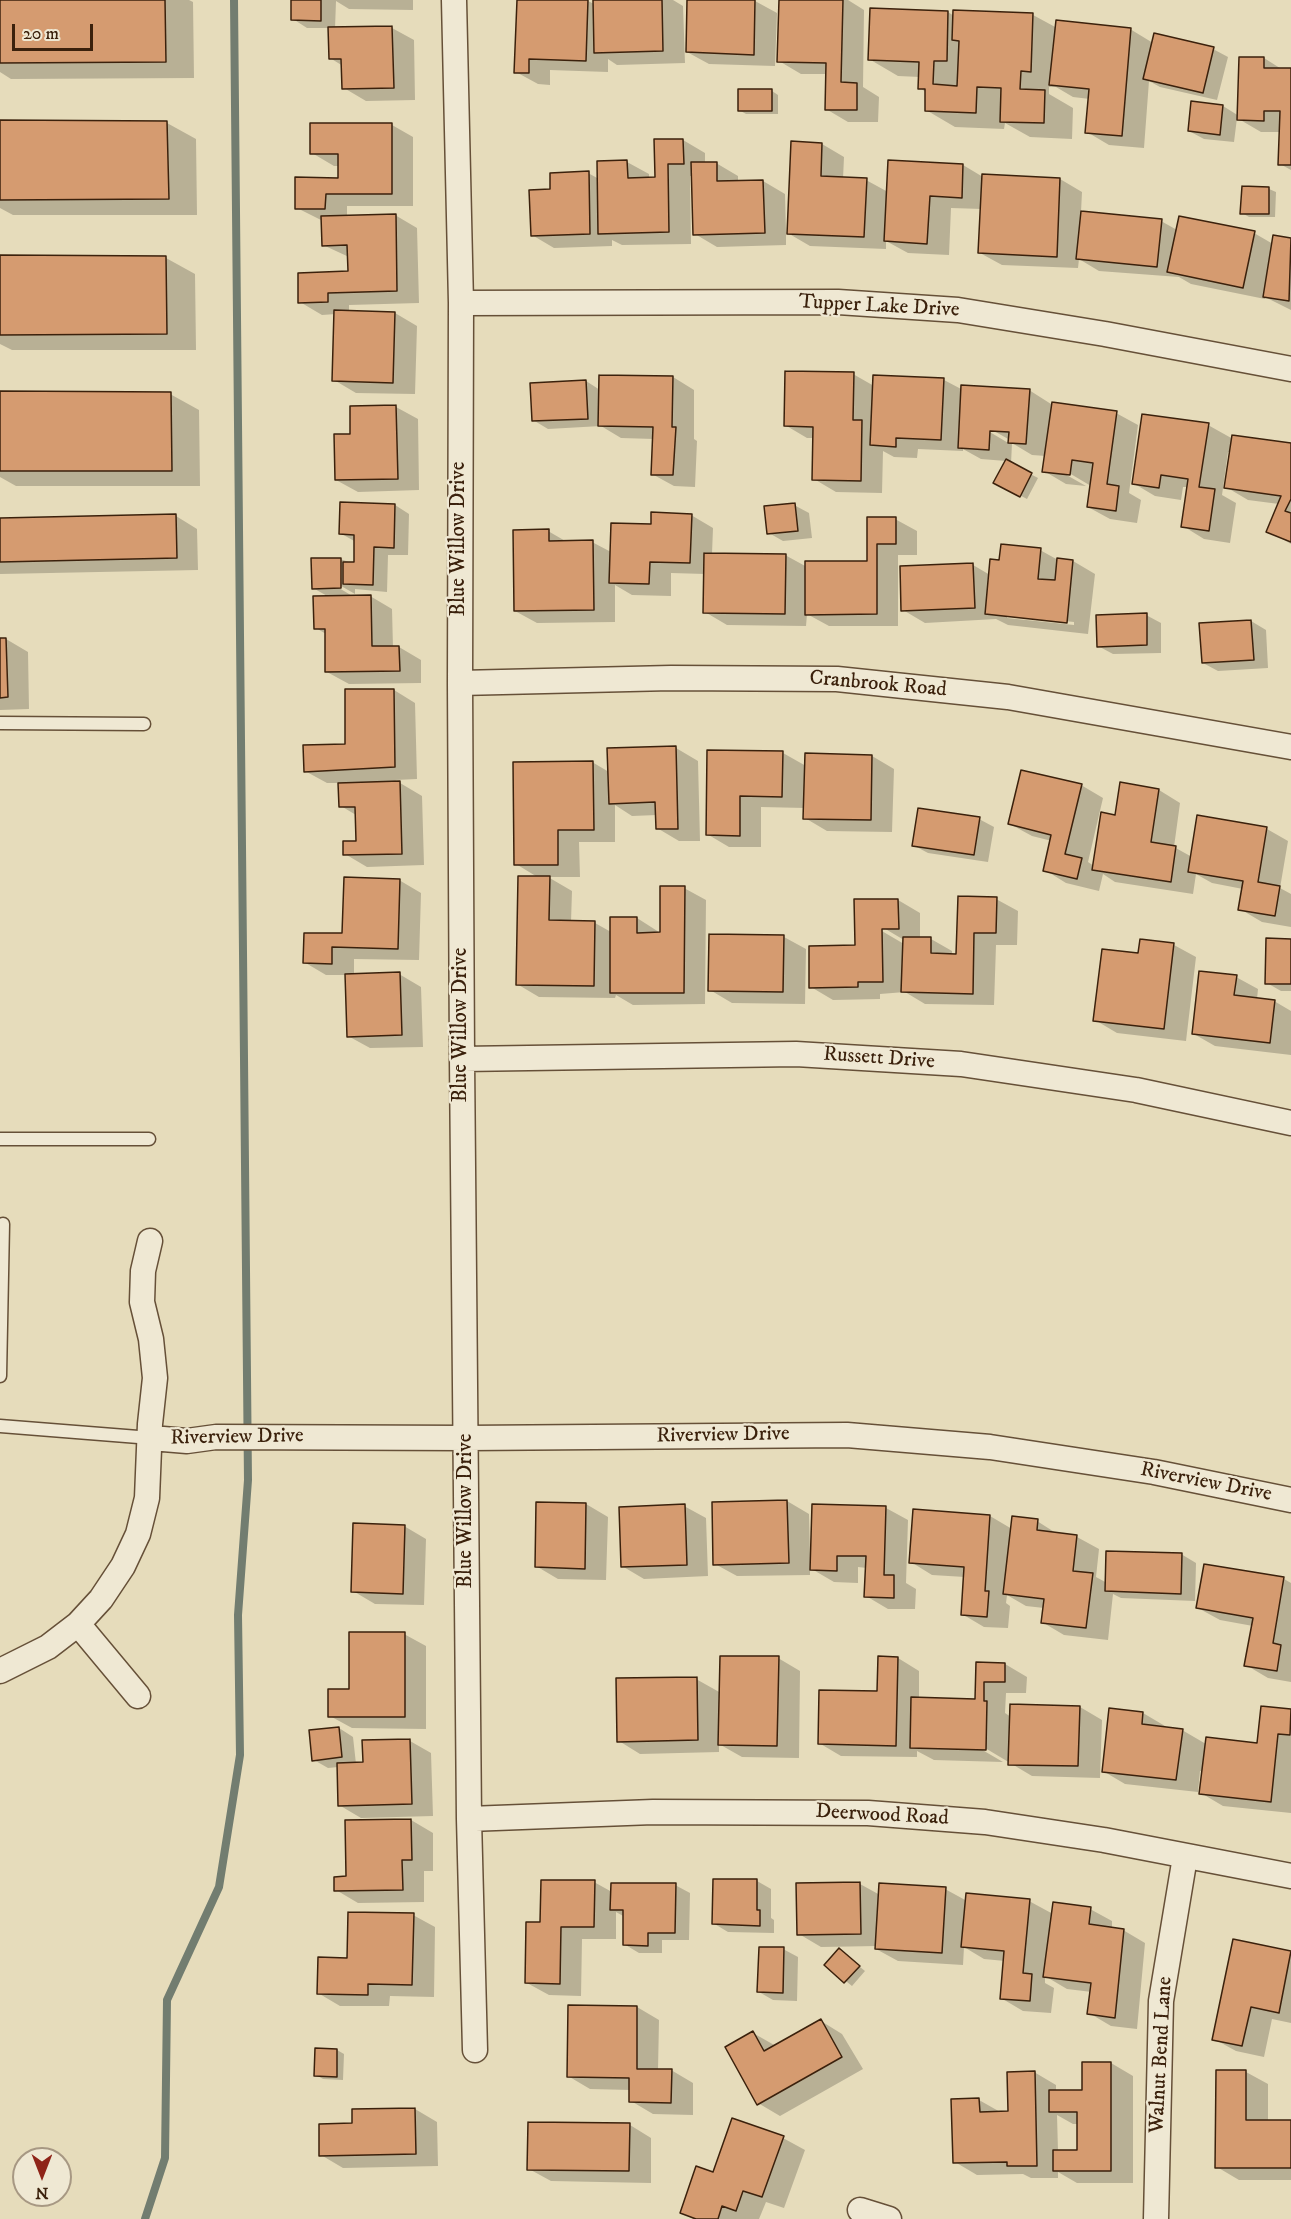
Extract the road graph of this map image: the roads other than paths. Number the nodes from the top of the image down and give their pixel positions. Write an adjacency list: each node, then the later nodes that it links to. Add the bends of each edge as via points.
1 (454, 0): 2 (street, Blue Willow Drive)
2 (461, 303): 3 (street, Tupper Lake Drive, via 838,302 958,310); 4 (street, Blue Willow Drive)
3 (1291, 369)
4 (460, 683): 7 (street, Cranbrook Road, via 837,679 1008,697); 8 (street, Blue Willow Drive)
5 (0, 723): 6 (lane)
6 (144, 724)
7 (1291, 747)
8 (462, 1059): 9 (street, Russett Drive, via 796,1054 961,1064 1136,1090); 17 (street, Blue Willow Drive)
9 (1291, 1123)
10 (0, 1139): 11 (lane)
11 (148, 1139)
12 (3, 1224): 14 (lane)
13 (150, 1241): 16 (street, via 141,1302 151,1339 155,1378)
14 (0, 1376)
15 (0, 1426): 16 (lane)
16 (150, 1438): 17 (street, Riverview Drive); 19 (street, via 147,1498 138,1534 123,1566)
17 (467, 1438): 18 (street, Riverview Drive, via 847,1435 1013,1450 1154,1472); 22 (street, Blue Willow Drive)
18 (1291, 1500)
19 (78, 1624): 20 (street, via 48,1647); 21 (street)
20 (0, 1671)
21 (138, 1695)
22 (469, 1819): 23 (street, Deerwood Road, via 653,1812 867,1813 985,1822); 25 (street, Blue Willow Drive)
23 (1185, 1857): 24 (street, Deerwood Road); 28 (street, Walnut Bend Lane, via 1161,2001)
24 (1291, 1876)
25 (475, 2050)
26 (860, 2210): 27 (street)
27 (890, 2219)
28 (1156, 2219)

